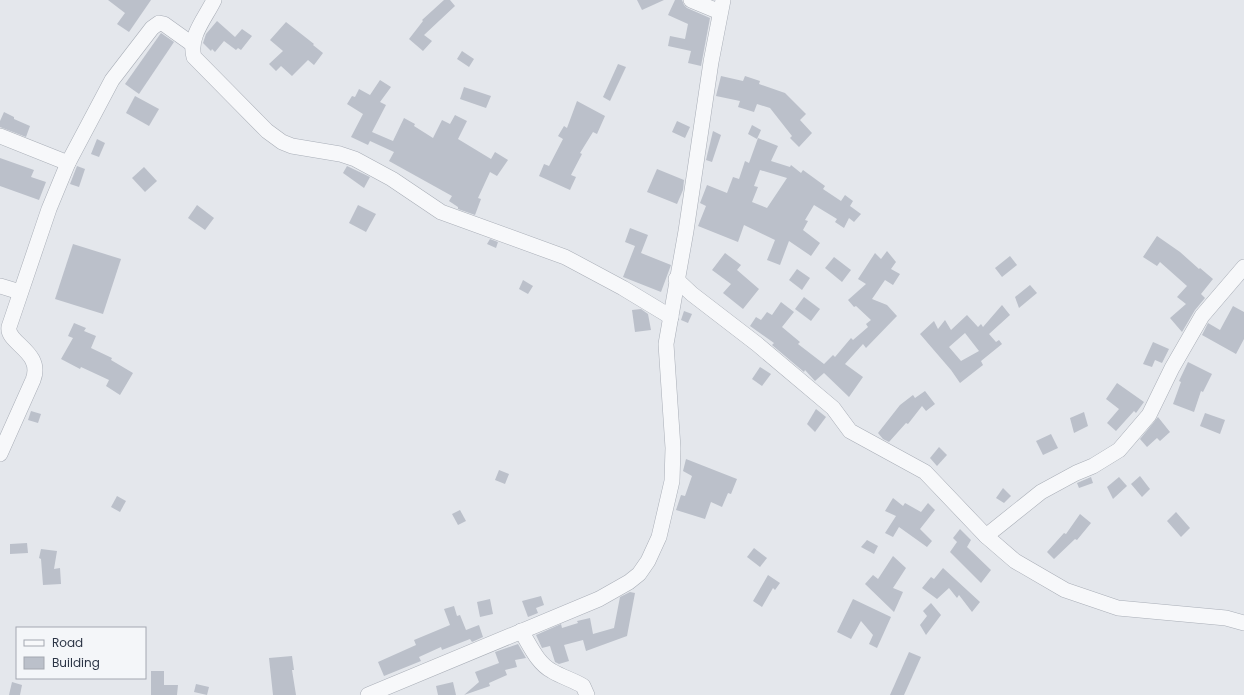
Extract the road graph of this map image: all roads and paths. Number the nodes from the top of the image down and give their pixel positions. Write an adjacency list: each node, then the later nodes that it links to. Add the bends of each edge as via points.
1 (214, 0): 4 (street)
2 (691, 0): 3 (street)
3 (722, 6): 8 (street)
4 (192, 44): 6 (street, via 164,24 159,23 152,28 112,80); 11 (street, via 197,60 267,131 282,142 355,159 392,179 442,212 565,258)
5 (0, 136): 6 (street)
6 (68, 163): 10 (street, via 53,197)
7 (1244, 267): 13 (street, via 1202,316 1149,415 1119,450 1094,466 1041,492)
8 (676, 279): 11 (street); 13 (street, via 833,408 850,431 925,472)
9 (0, 286): 10 (street)
10 (20, 292): 12 (street, via 8,330 30,356 36,370)
11 (671, 317): 15 (street, via 666,344 673,448 672,481 659,537 651,555 639,574 612,592)
12 (0, 454)
13 (986, 536): 14 (street, via 1015,561 1065,590 1085,598 1118,608 1226,618)
14 (1244, 623)
15 (521, 631): 16 (street); 17 (street, via 538,659 551,671 583,686)
16 (368, 695)
17 (587, 695)

